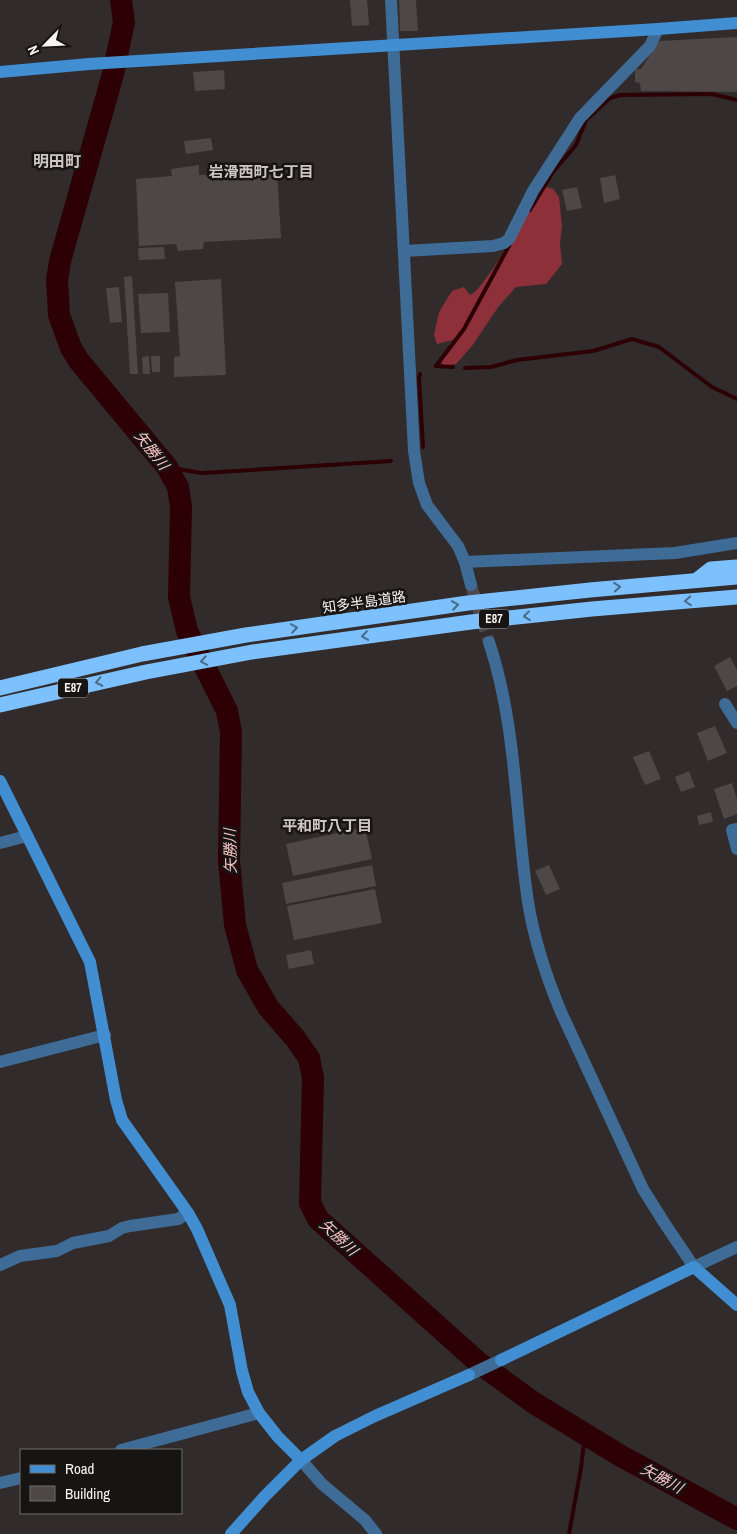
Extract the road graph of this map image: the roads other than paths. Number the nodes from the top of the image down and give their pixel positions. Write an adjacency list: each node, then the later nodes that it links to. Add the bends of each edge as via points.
1 (391, 0): 4 (street)
2 (737, 23): 3 (street)
3 (658, 29): 4 (street); 6 (street, via 650,46 580,118 549,164 504,243)
4 (394, 46): 5 (street); 6 (street)
5 (0, 72)
6 (404, 251): 8 (street, via 418,483 427,505 458,546)
7 (737, 543): 8 (street, via 675,553)
8 (465, 562): 12 (street)
9 (737, 567): 11 (highway, via 711,568)
10 (737, 578): 11 (highway, 知多半島道路 / E87)
11 (697, 580): 15 (highway, 知多半島道路 / E87, one-way to 11, via 142,654 246,635 468,603)
12 (471, 584)
13 (737, 597): 17 (highway, E87, one-way to 17, via 471,622 252,652)
14 (489, 642): 29 (street, via 507,711 528,903 552,990 643,1189)
15 (0, 688)
16 (725, 704): 18 (street)
17 (0, 705)
18 (737, 724)
19 (0, 781): 21 (street)
20 (737, 829): 23 (street, via 732,830)
21 (27, 836): 22 (street); 24 (street, via 90,962)
22 (0, 843)
23 (737, 849)
24 (105, 1035): 25 (street); 26 (street, via 122,1120)
25 (0, 1062)
26 (188, 1213): 28 (street, via 178,1219 122,1228 108,1236 73,1243 57,1251 20,1256); 31 (street, via 230,1306 242,1371)
27 (737, 1246): 29 (street)
28 (0, 1265)
29 (694, 1267): 30 (street); 33 (street, via 351,1428)
30 (737, 1305)
31 (259, 1413): 32 (street); 33 (street)
32 (125, 1449)
33 (301, 1460): 36 (street); 37 (street, via 322,1484 366,1520)
34 (20, 1478): 35 (street)
35 (0, 1483)
36 (231, 1534)
37 (376, 1534)

